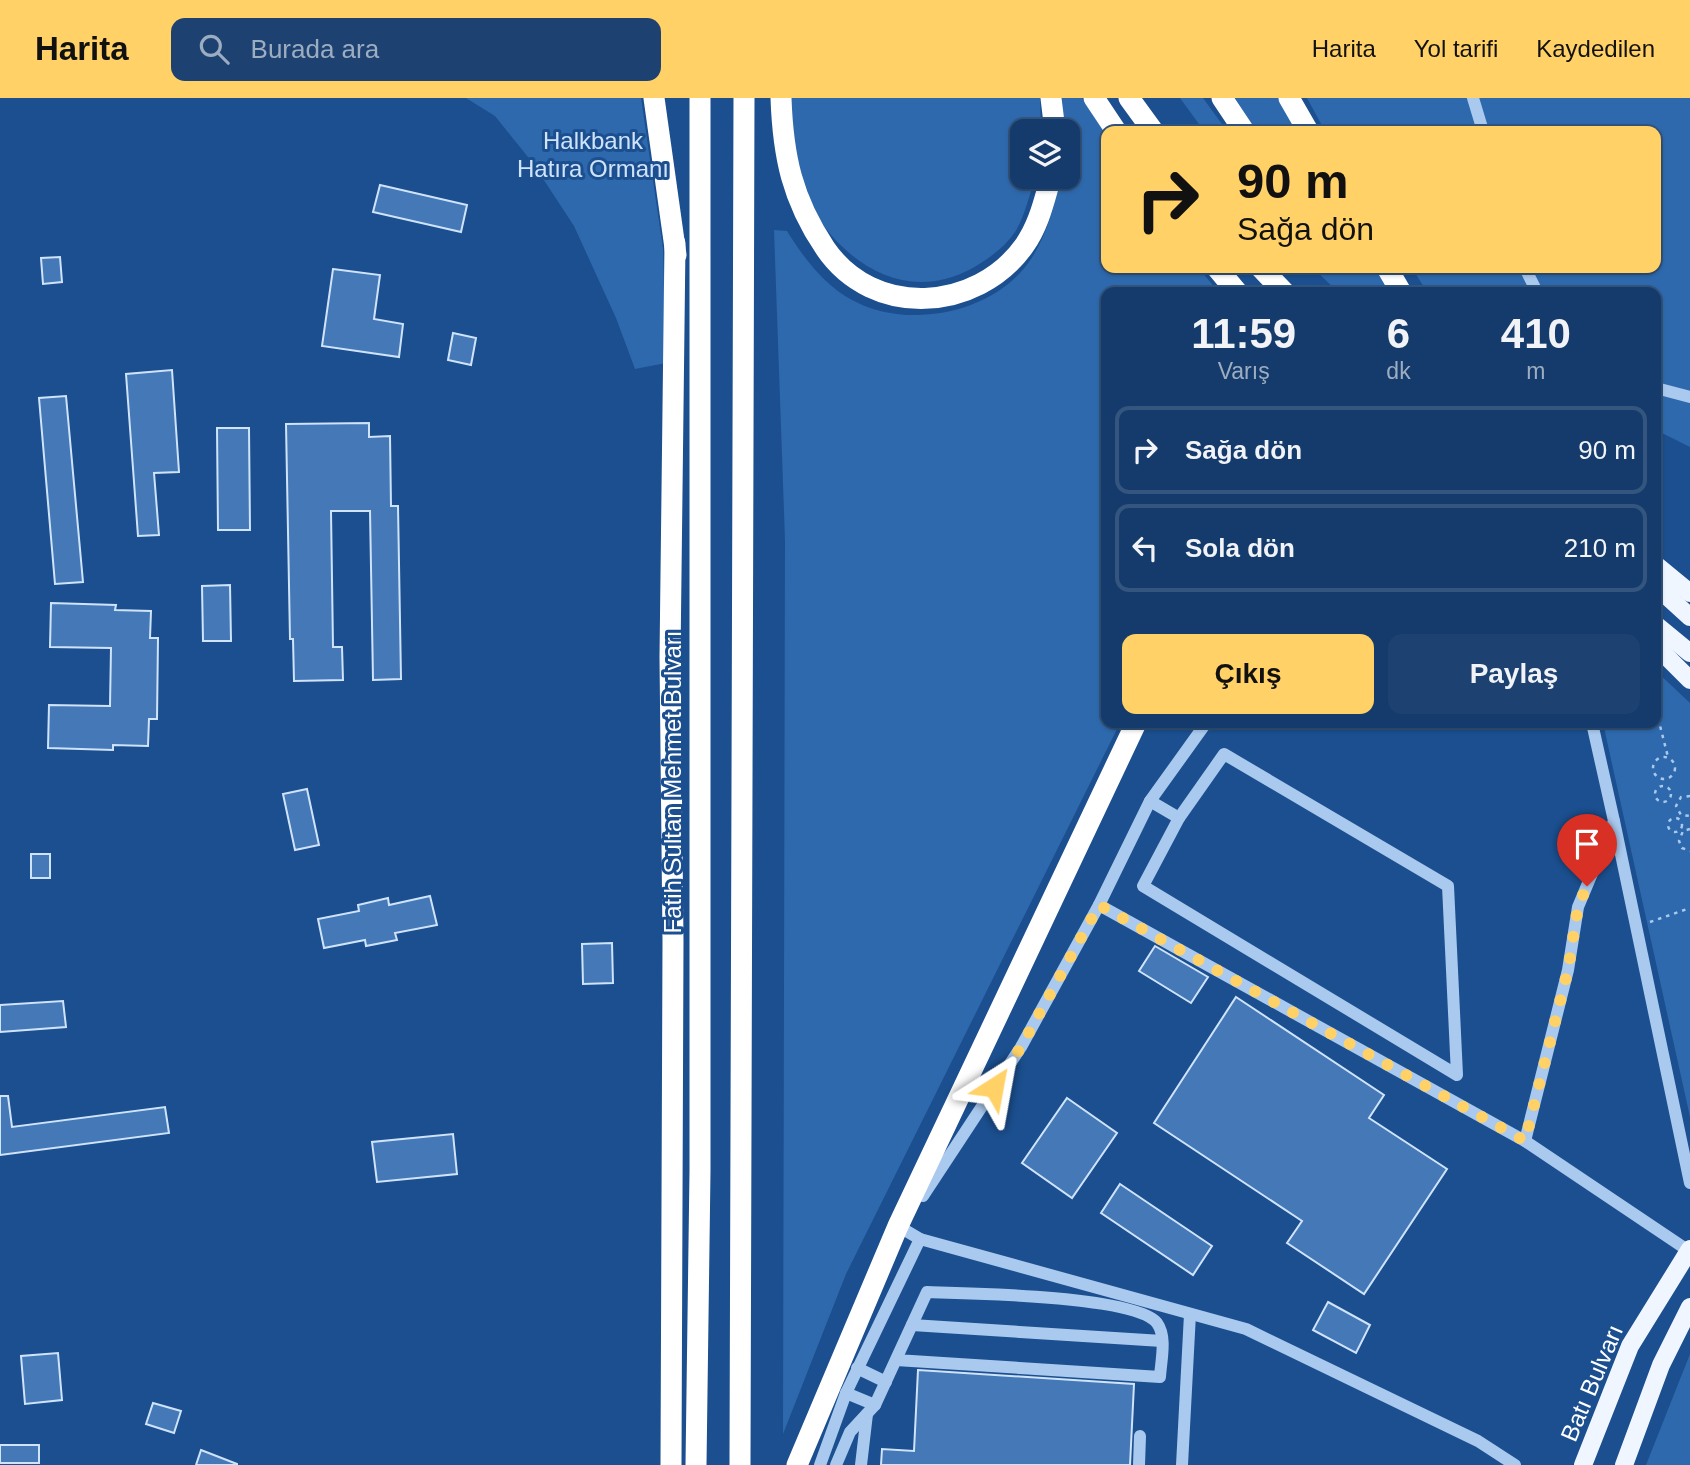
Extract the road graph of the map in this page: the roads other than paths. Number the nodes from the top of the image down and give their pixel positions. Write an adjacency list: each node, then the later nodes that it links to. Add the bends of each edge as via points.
1 (654, 98): 18 (highway)
2 (700, 98): 25 (highway, Fatih Sultan Mehmet Bulvarı)
3 (744, 98): 58 (highway)
4 (780, 98): 17 (highway, via 790,182 806,214 826,250 844,268 888,294 918,299 950,297 991,278 1024,246)
5 (1051, 98): 11 (highway)
6 (1094, 98): 12 (highway)
7 (1129, 98): 13 (highway)
8 (1222, 98): 14 (highway)
9 (1289, 98): 15 (highway)
10 (1474, 98): 16 (street)
11 (1054, 119)
12 (1113, 126)
13 (1149, 126)
14 (1241, 126)
15 (1305, 126)
16 (1482, 126)
17 (1048, 189)
18 (675, 243): 25 (highway, via 683,307 685,434); 56 (highway, via 670,657)
19 (1221, 273): 21 (highway)
20 (1266, 273): 22 (highway)
21 (1233, 287)
22 (1279, 287)
23 (1661, 389): 24 (street)
24 (1690, 397)
25 (699, 517): 57 (highway, Fatih Sultan Mehmet Bulvarı)
26 (1661, 569): 28 (main road)
27 (1661, 591): 29 (main road)
28 (1690, 593)
29 (1688, 615)
30 (1661, 629): 31 (main road)
31 (1684, 648)
32 (1661, 651): 33 (main road)
33 (1690, 680)
34 (1135, 728): 43 (highway)
35 (1202, 728): 37 (street)
36 (1592, 728): 39 (street)
37 (1150, 801): 38 (street); 40 (street)
38 (1179, 818): 38 (street, via 1224,754 1448,886 1457,1075 1143,886)
39 (1614, 821): 41 (street, via 1578,907 1568,970); 42 (street)
40 (1099, 905): 41 (street); 43 (street, via 1021,1047)
41 (1525, 1141): 45 (street)
42 (1690, 1183)
43 (902, 1228): 44 (street); 59 (highway)
44 (920, 1239): 47 (street); 51 (street)
45 (1689, 1250): 66 (main road, Batı Bulvarı, via 1630,1346)
46 (1690, 1307): 67 (main road, via 1661,1365)
47 (1190, 1314): 64 (street); 65 (street, via 1259,1334 1478,1441)
48 (912, 1325): 49 (street); 49 (street, via 927,1292 1056,1297 1148,1316 1157,1324); 50 (street)
49 (1163, 1341): 50 (street, via 1160,1377)
50 (896, 1360): 52 (street)
51 (857, 1368): 52 (street); 53 (street)
52 (886, 1382): 54 (street)
53 (846, 1393): 54 (street); 60 (street)
54 (871, 1409): 61 (street, via 850,1432); 62 (street)
55 (1140, 1436): 63 (street)
56 (671, 1465)
57 (696, 1465)
58 (740, 1465)
59 (797, 1465)
60 (820, 1465)
61 (836, 1465)
62 (860, 1465)
63 (1139, 1465)
64 (1182, 1465)
65 (1515, 1465)
66 (1583, 1465)
67 (1624, 1465)

